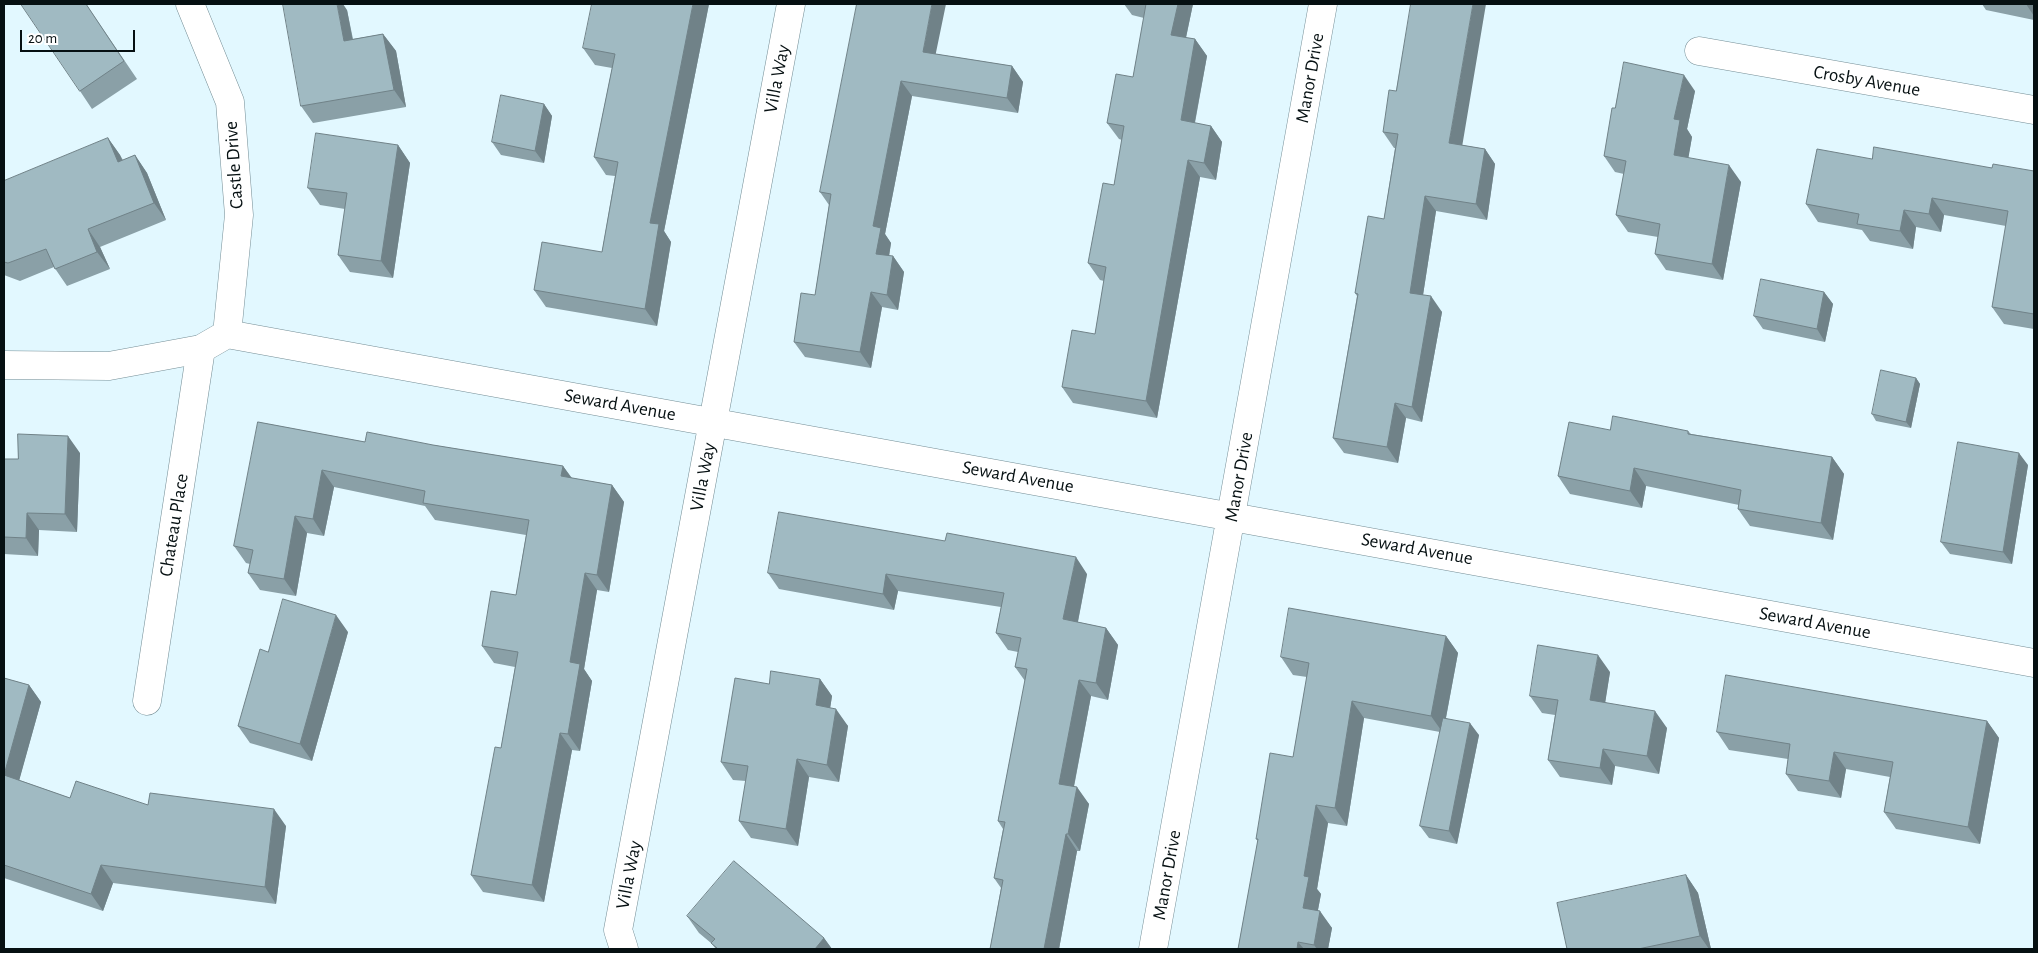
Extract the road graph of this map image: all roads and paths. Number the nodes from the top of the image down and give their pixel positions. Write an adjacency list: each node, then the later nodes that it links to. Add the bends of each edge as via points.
1 (190, 4): 6 (street, Castle Drive, via 230,102 239,215)
2 (791, 4): 9 (street, Villa Way)
3 (1323, 4): 10 (street, Manor Drive)
4 (1699, 51): 5 (street, Crosby Avenue)
5 (2034, 110)
6 (228, 334): 7 (street); 9 (street, Seward Avenue)
7 (201, 349): 8 (street, via 109,366); 12 (street, Chateau Place)
8 (4, 365)
9 (714, 422): 10 (street, Seward Avenue); 13 (street, Villa Way, via 618,930)
10 (1232, 515): 11 (street, Seward Avenue); 14 (street, Manor Drive)
11 (2034, 662)
12 (147, 702)
13 (624, 949)
14 (1153, 949)

